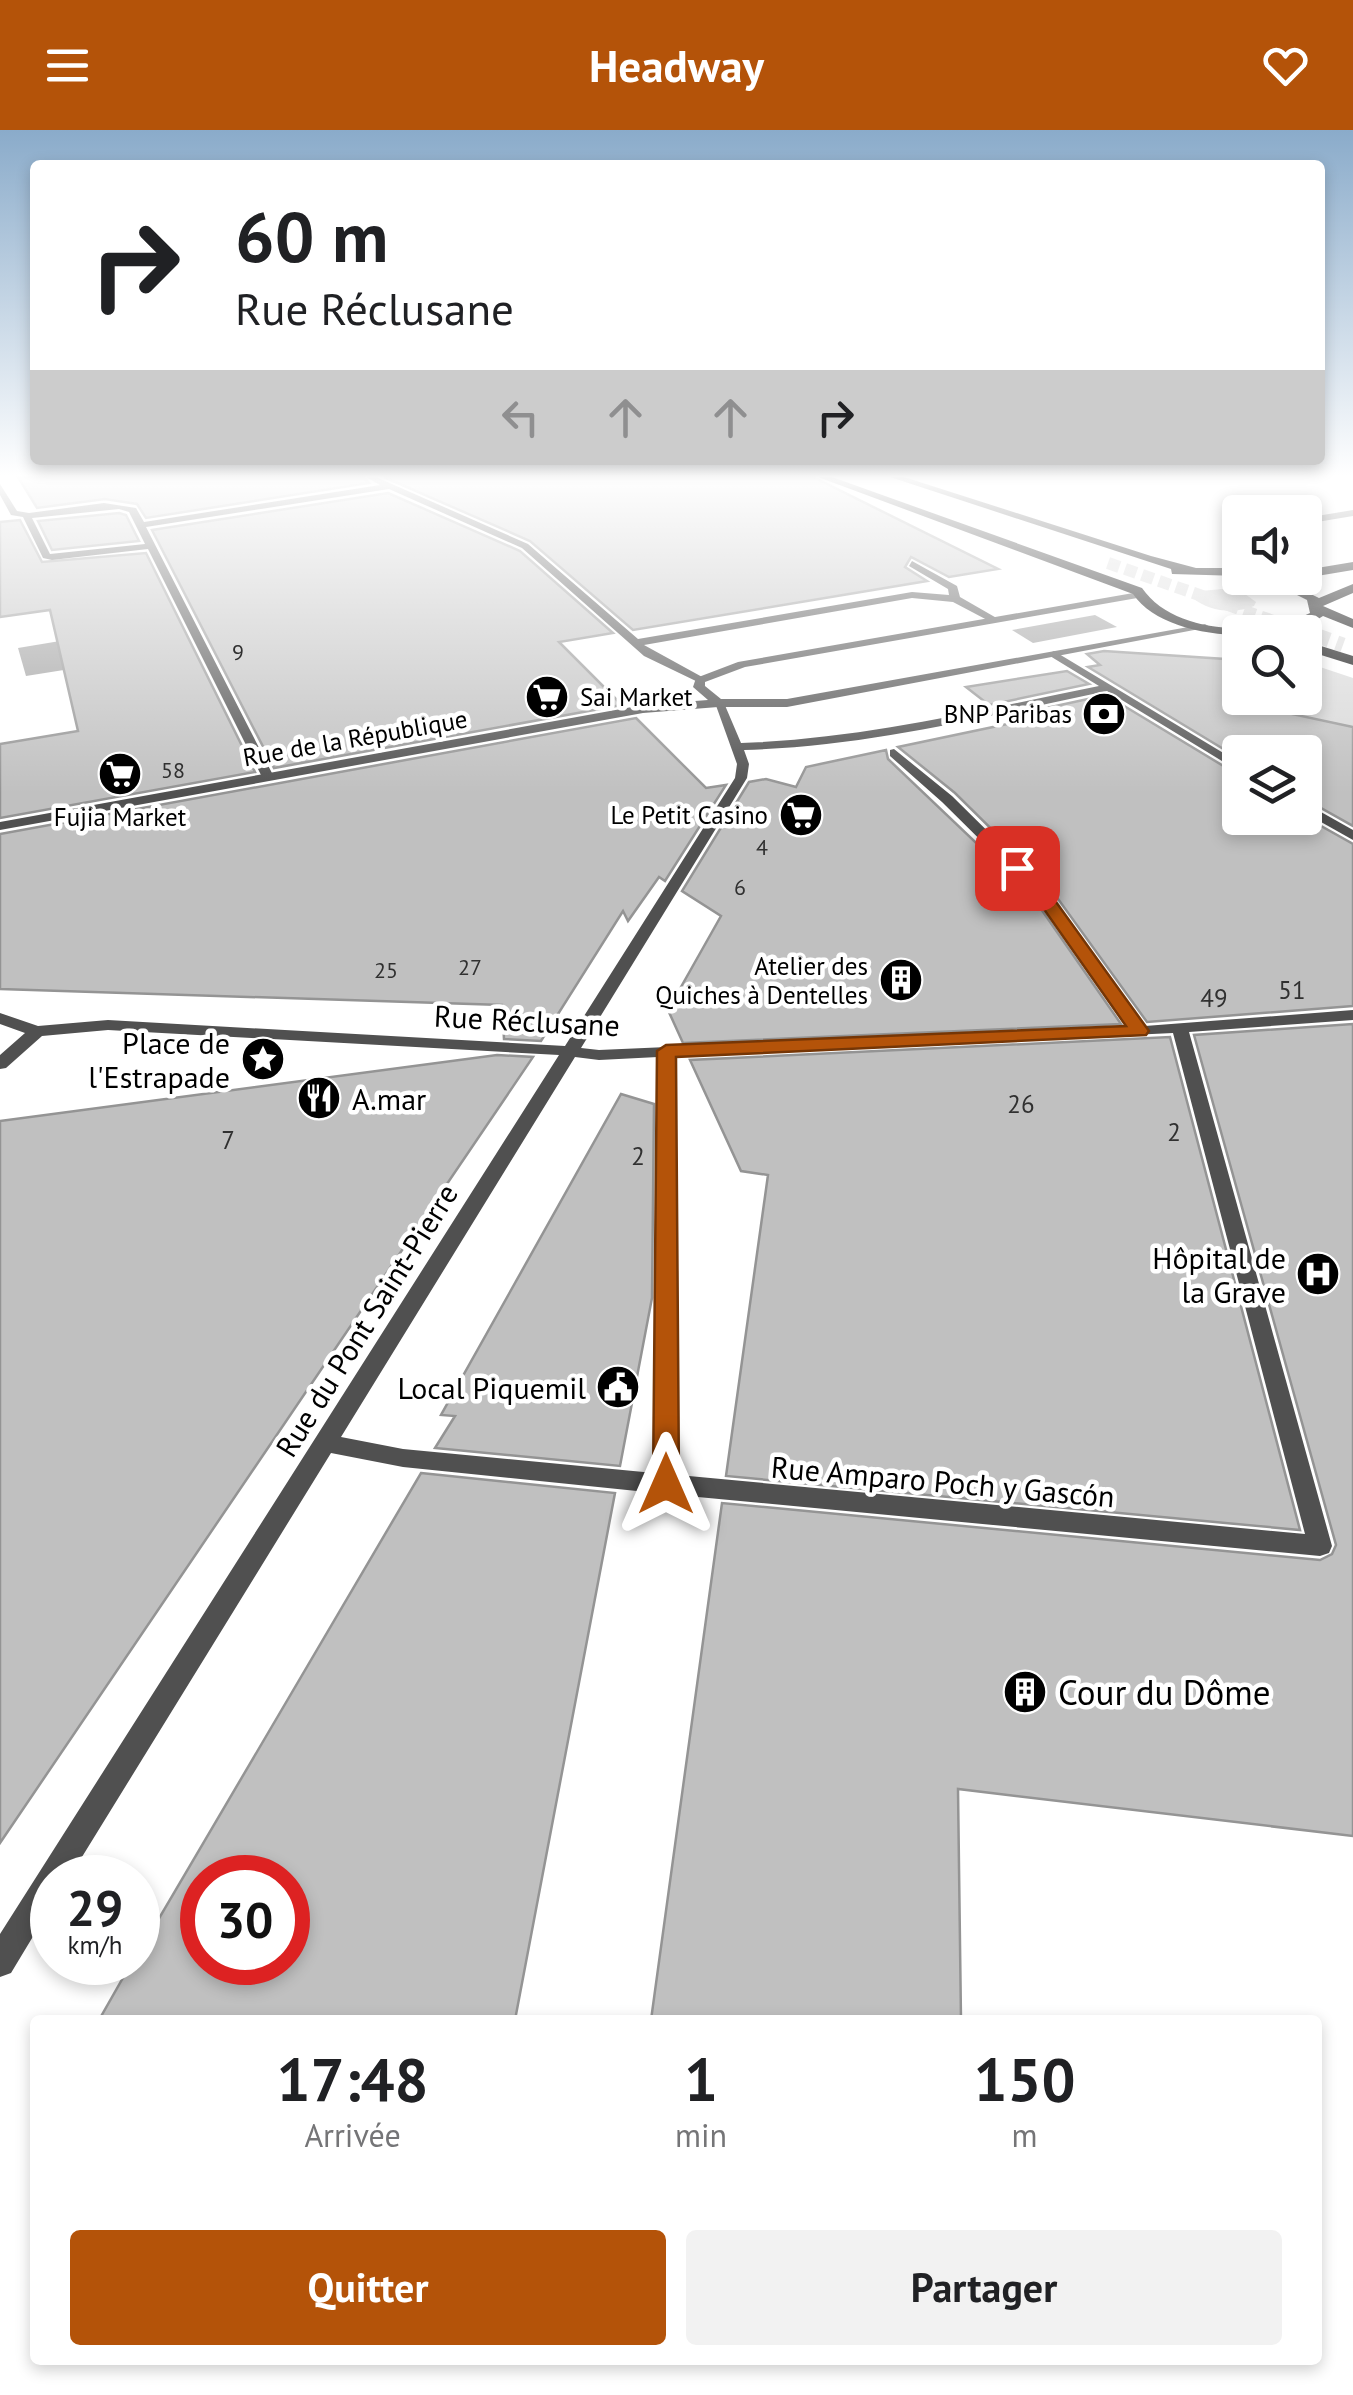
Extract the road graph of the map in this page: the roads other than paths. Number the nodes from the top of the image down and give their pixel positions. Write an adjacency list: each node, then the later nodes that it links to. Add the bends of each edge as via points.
1 (170, 583): 26 (street)
2 (567, 583): 16 (street)
3 (945, 583): 9 (street)
4 (1110, 583): 7 (main road)
5 (1148, 583): 7 (main road)
6 (1353, 588): 10 (main road)
7 (1138, 593): 12 (street); 14 (main road, via 1164,616)
8 (1308, 595): 10 (main road)
9 (955, 598): 12 (street); 16 (street, via 912,595)
10 (1318, 606): 11 (main road); 13 (main road)
11 (1317, 615)
12 (994, 620): 20 (street, via 742,664)
13 (1353, 624)
14 (1205, 627): 15 (main road); 18 (street, Rue de la République)
15 (1222, 629)
16 (635, 643): 20 (street)
17 (1322, 650): 19 (main road)
18 (1054, 654): 21 (street); 22 (street, Rue de la République, via 786,703)
19 (1353, 660)
20 (700, 680): 22 (street, Rue du Pont Saint-Pierre, via 703,693)
21 (1107, 688): 23 (street, via 873,736); 25 (street)
22 (718, 703): 23 (street, Rue du Pont Saint-Pierre); 26 (street, Rue de la République, via 627,712)
23 (735, 747): 36 (street, Rue du Pont Saint-Pierre, via 741,778)
24 (894, 753): 34 (street, via 1040,891)
25 (1222, 757)
26 (268, 777): 28 (street, Rue de la République)
27 (1322, 817): 29 (street)
28 (0, 826)
29 (1353, 836)
30 (1353, 1016): 32 (street, Rue Réclusane)
31 (0, 1018): 33 (street, Rue Réclusane)
32 (1180, 1028): 34 (street, Rue Réclusane); 39 (street, Rue Amparo Poch y Gascón, via 1320,1546)
33 (38, 1030): 36 (street, Rue Réclusane, via 108,1025); 37 (street)
34 (1140, 1031): 35 (street, Rue Réclusane)
35 (666, 1051): 36 (street, Rue Réclusane); 39 (street)
36 (570, 1052): 38 (street, Rue du Pont Saint-Pierre)
37 (0, 1064)
38 (323, 1442): 39 (street, Rue Amparo Poch y Gascón, via 403,1458); 40 (street, Rue du Pont Saint-Pierre)
39 (666, 1484)
40 (0, 1962)

